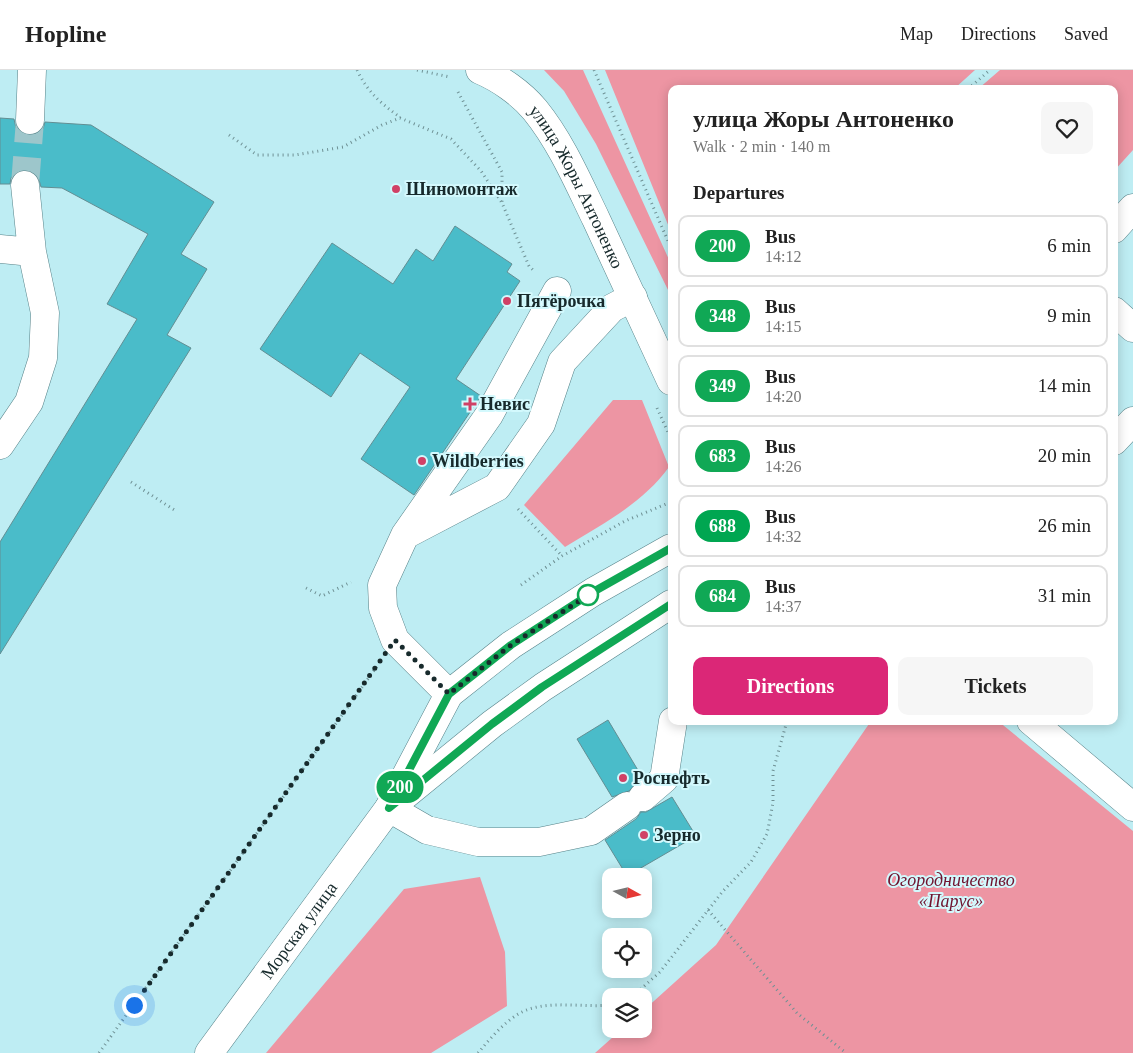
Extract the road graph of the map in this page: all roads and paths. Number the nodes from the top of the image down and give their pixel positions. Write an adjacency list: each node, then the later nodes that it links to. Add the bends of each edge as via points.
1 (32, 70): 11 (main road)
2 (357, 70): 10 (path, via 379,102)
3 (417, 70): 7 (path)
4 (480, 70): 21 (main road, улица Жоры Антоненко, via 516,93 534,109 551,133)
5 (594, 70): 17 (path)
6 (990, 70): 9 (path)
7 (448, 77)
8 (452, 84): 14 (path, via 502,172)
9 (973, 85)
10 (400, 118): 12 (path, via 343,147 296,155 257,155); 14 (path, via 451,139 481,171)
11 (30, 120)
12 (229, 135)
13 (25, 185): 19 (main road)
14 (502, 203): 20 (path, via 529,266)
15 (1133, 208): 16 (main road)
16 (1118, 225)
17 (668, 241)
18 (0, 248): 19 (main road)
19 (32, 252): 29 (main road, via 45,313 43,358 29,402)
20 (557, 291): 24 (main road)
21 (633, 297): 25 (main road, via 612,308); 26 (main road, улица Жоры Антоненко)
22 (1118, 315): 23 (main road)
23 (1133, 328)
24 (528, 343): 25 (main road); 34 (main road, via 489,415)
25 (562, 362): 31 (main road, via 541,424)
26 (668, 374)
27 (1133, 421): 28 (main road)
28 (1118, 436)
29 (0, 446)
30 (131, 482): 33 (path)
31 (497, 488): 34 (main road); 36 (path)
32 (668, 503): 36 (path, via 625,521)
33 (176, 510)
34 (405, 535): 37 (main road)
35 (668, 550): 42 (main road, Морская улица, via 593,592 520,639)
36 (562, 556): 38 (path)
37 (391, 562): 39 (path, via 322,596); 41 (main road, via 382,585 383,608)
38 (521, 585)
39 (306, 588)
40 (668, 606): 47 (main road, Морская улица, via 542,687)
41 (395, 640): 42 (main road); 51 (path)
42 (449, 694): 47 (main road, Морская улица)
43 (672, 725): 47 (main road, via 664,779 590,832 539,842 478,842 427,830)
44 (786, 725): 48 (path, via 773,771 773,803 767,834 750,862)
45 (1036, 725): 46 (main road)
46 (1133, 807)
47 (389, 808): 52 (main road, Морская улица)
48 (708, 910): 49 (path, via 660,972); 54 (path, via 797,1013)
49 (642, 988)
50 (602, 1005): 53 (path, via 540,1007 520,1013)
51 (99, 1053)
52 (209, 1053)
53 (478, 1053)
54 (846, 1053)

